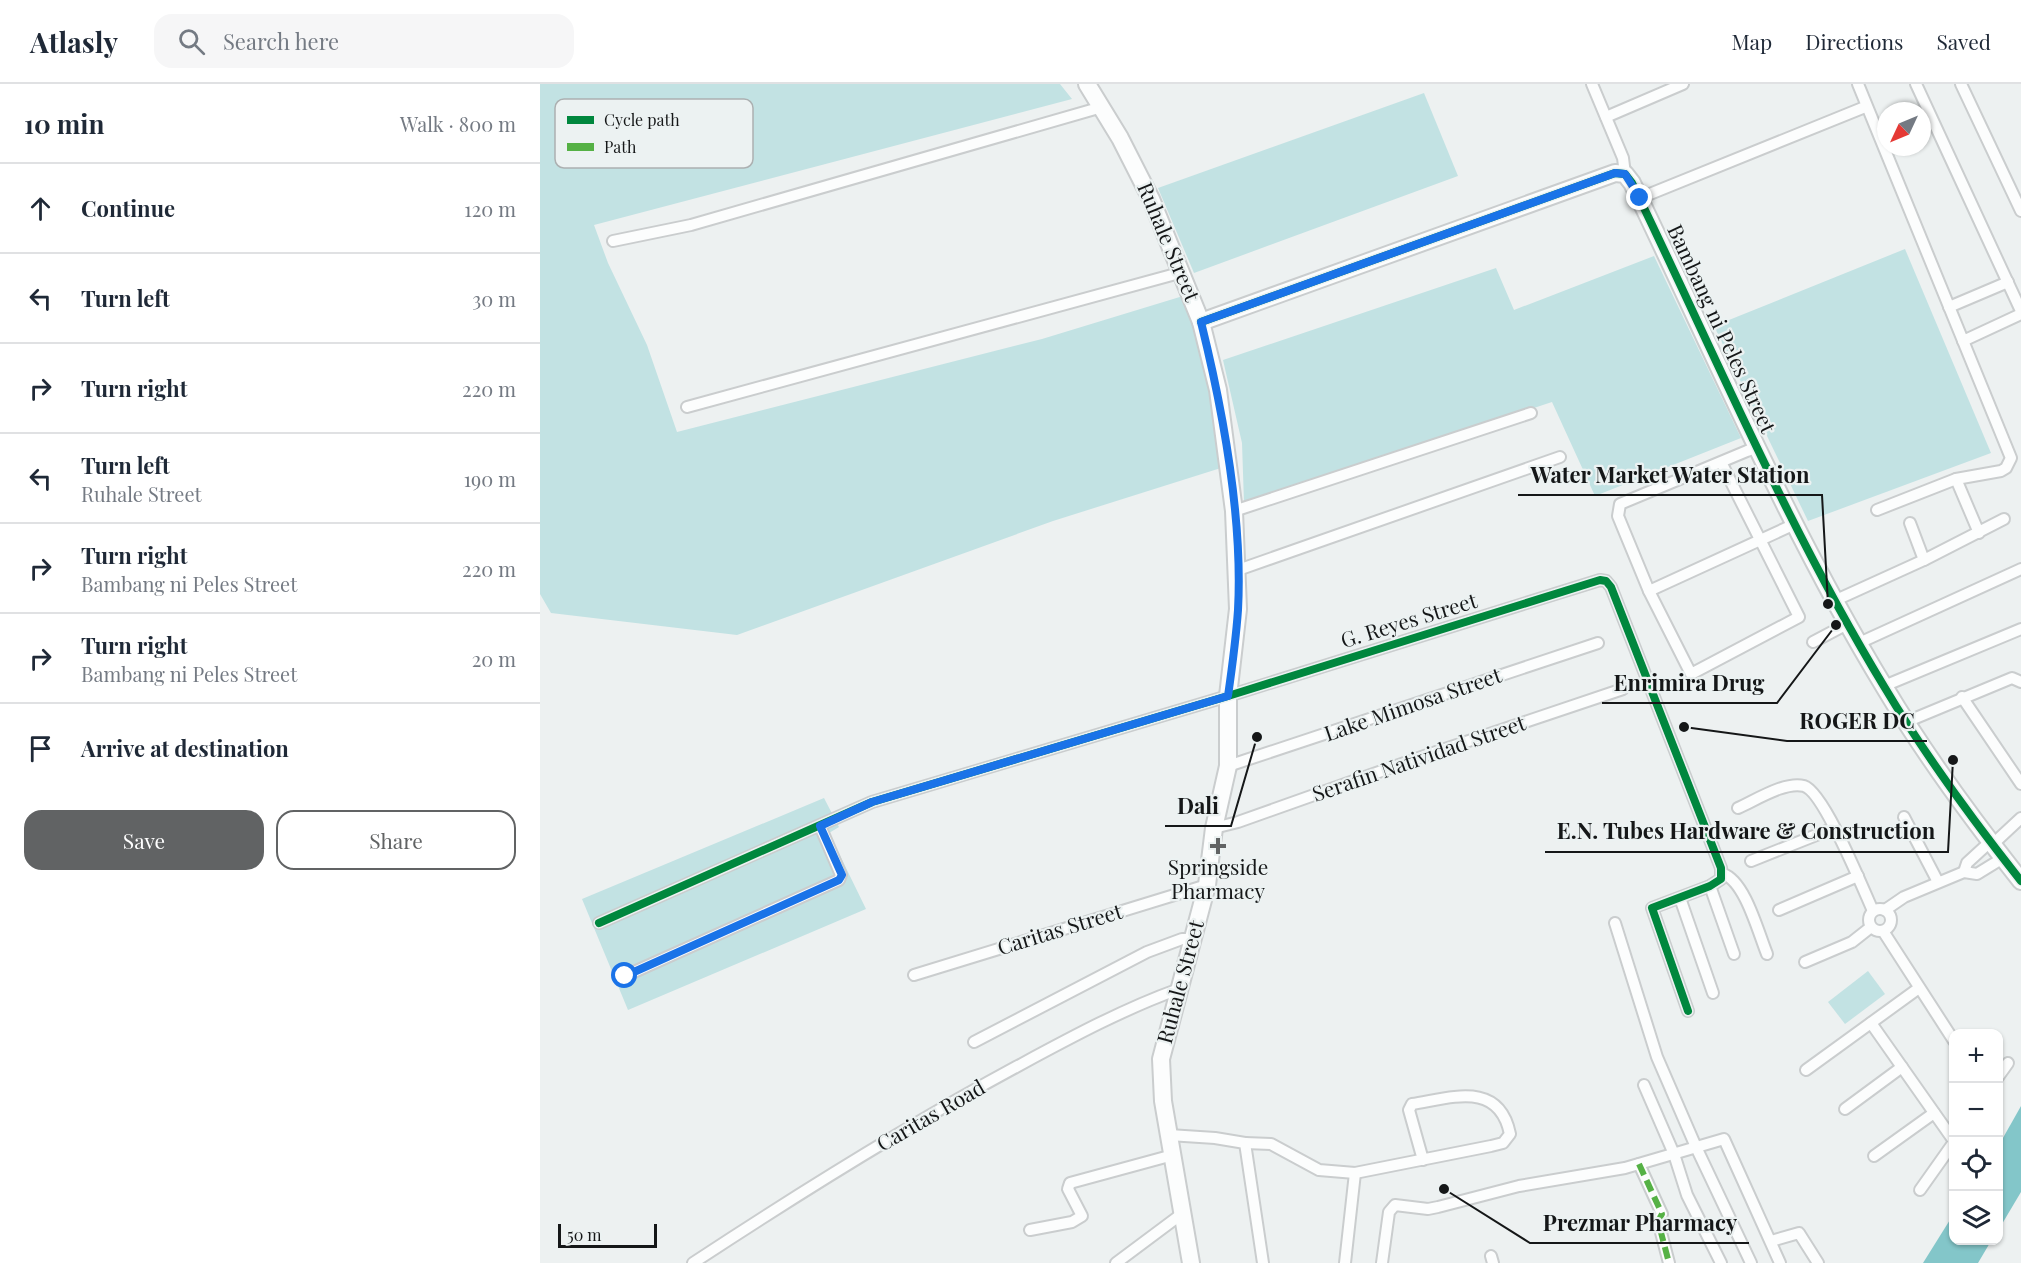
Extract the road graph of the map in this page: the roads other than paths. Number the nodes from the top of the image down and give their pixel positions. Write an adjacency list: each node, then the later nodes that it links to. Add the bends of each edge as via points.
1 (1088, 84): 7 (street, Ruhale Street)
2 (1683, 84): 9 (street)
3 (1858, 84): 8 (street)
4 (1916, 84): 15 (street)
5 (1960, 84): 12 (street)
6 (1595, 85): 9 (street)
7 (1102, 107): 13 (street, via 691,225); 14 (street, Ruhale Street, via 1151,199)
8 (1865, 107): 11 (street); 16 (street)
9 (1606, 117): 10 (street, via 1623,158)
10 (1625, 174): 11 (street, Bambang ni Peles Street); 18 (street, via 1615,173)
11 (1640, 198): 22 (street, Bambang ni Peles Street)
12 (2021, 211)
13 (613, 241)
14 (1183, 272): 18 (street, Ruhale Street); 20 (street)
15 (2008, 282): 16 (street); 17 (street)
16 (1949, 307): 19 (street)
17 (2021, 313): 19 (street)
18 (1201, 322): 28 (street, Ruhale Street, via 1218,390)
19 (1963, 341): 23 (street)
20 (687, 407)
21 (1531, 413): 28 (street)
22 (1758, 447): 25 (street); 31 (street, Bambang ni Peles Street)
23 (2016, 450): 26 (street, via 2001,471)
24 (1560, 458): 35 (street)
25 (1721, 462): 33 (street); 37 (street, via 1620,504 1618,516)
26 (1956, 479): 27 (street); 32 (street)
27 (1877, 510)
28 (1234, 512): 35 (street, Ruhale Street)
29 (2004, 519): 32 (street)
30 (1910, 523): 34 (street)
31 (1795, 524): 33 (street); 38 (street, Bambang ni Peles Street)
32 (1979, 533): 34 (street)
33 (1760, 540): 37 (street); 37 (street, via 1798,617 1693,674 1688,672)
34 (1924, 560): 38 (street)
35 (1238, 570): 47 (street, Ruhale Street, via 1238,609)
36 (2020, 573): 43 (street)
37 (1649, 591)
38 (1836, 600): 39 (street, Bambang ni Peles Street)
39 (1849, 623): 41 (street); 43 (street, Bambang ni Peles Street)
40 (2021, 629): 45 (street)
41 (1813, 642)
42 (1598, 643): 50 (street, Lake Mimosa Street)
43 (1859, 643): 45 (street, Bambang ni Peles Street)
44 (2021, 682): 48 (street, via 2012,678)
45 (1884, 686): 49 (street, Bambang ni Peles Street)
46 (1623, 689): 56 (street, Serafin Natividad Street)
47 (1228, 696): 50 (street, Ruhale Street); 55 (street, G. Reyes Street, via 872,802); 63 (street, G. Reyes Street, via 1606,581)
48 (1962, 697): 49 (street); 51 (street)
49 (1906, 722): 58 (street, Bambang ni Peles Street)
50 (1228, 766): 56 (street, Ruhale Street)
51 (2021, 784)
52 (1738, 808): 57 (street, via 1792,785 1805,786 1816,795)
53 (1904, 817): 66 (street)
54 (2021, 818): 58 (street)
55 (820, 826): 74 (street, G. Reyes Street); 82 (street, via 842,875 839,880)
56 (1214, 828): 67 (street, Ruhale Street)
57 (1834, 828): 60 (street); 64 (street)
58 (1996, 848): 59 (street); 61 (street); 65 (street, Bambang ni Peles Street)
59 (1977, 854): 61 (street); 62 (street, via 1966,863)
60 (1751, 861)
61 (1989, 869): 62 (street, via 1971,875)
62 (1964, 872): 66 (street)
63 (1723, 874): 68 (street); 79 (street, via 1742,890)
64 (1858, 876): 70 (street); 72 (street)
65 (2021, 881)
66 (1938, 882): 71 (street)
67 (1207, 885): 77 (street, Ruhale Street); 81 (street, Caritas Street)
68 (1710, 886): 69 (street); 78 (street)
69 (1680, 898): 85 (street); 86 (street, via 1652,908)
70 (1779, 910)
71 (1885, 910): 72 (street); 76 (street, via 1891,919)
72 (1873, 911): 75 (street, via 1868,920)
73 (1615, 922): 100 (street, via 1658,1057)
74 (599, 923)
75 (1871, 927): 76 (street); 80 (street, via 1852,942)
76 (1883, 930): 83 (street)
77 (1193, 939): 84 (street, Ruhale Street); 89 (street, via 1147,952)
78 (1734, 954)
79 (1767, 954)
80 (1805, 962)
81 (914, 975)
82 (625, 976)
83 (1919, 988): 87 (street); 88 (street)
84 (1179, 989): 97 (street, Ruhale Street, via 1161,1059 1160,1081); 112 (street, Caritas Road, via 969,1092)
85 (1713, 993)
86 (1688, 1011)
87 (1871, 1023): 91 (street); 92 (street)
88 (1949, 1035)
89 (974, 1042)
90 (2008, 1063): 93 (street)
91 (1902, 1067): 95 (street); 96 (street)
92 (1806, 1070)
93 (2003, 1070)
94 (1644, 1084): 102 (street)
95 (1845, 1109)
96 (1934, 1113): 98 (street); 104 (street)
97 (1169, 1135): 99 (street); 103 (street, Ruhale Street)
98 (1950, 1137)
99 (1245, 1143): 107 (street, via 1271,1144 1319,1170); 115 (street)
100 (1695, 1147): 102 (street); 111 (street, via 1724,1139); 120 (street)
101 (1949, 1148): 108 (street)
102 (1674, 1154): 106 (street); 119 (street, via 1687,1195)
103 (1173, 1155): 109 (street, Ruhale Street); 110 (street, via 1070,1183 1068,1189 1082,1216 1072,1222)
104 (1874, 1156)
105 (1423, 1160): 105 (street, via 1409,1110 1412,1104 1482,1096 1495,1104 1509,1127 1510,1134 1503,1143); 107 (street)
106 (1639, 1164): 117 (street, via 1519,1186 1428,1209 1395,1205 1389,1212); 118 (street, via 1662,1214 1658,1221)
107 (1355, 1173): 116 (street)
108 (1920, 1190)
109 (1183, 1213): 113 (street); 114 (street, Ruhale Street)
110 (1030, 1230)
111 (1770, 1241): 121 (street); 122 (street, via 1799,1233)
112 (693, 1263)
113 (1116, 1263)
114 (1191, 1263)
115 (1263, 1263)
116 (1345, 1263)
117 (1382, 1263)
118 (1669, 1263)
119 (1721, 1263)
120 (1751, 1263)
121 (1780, 1263)
122 (1818, 1263)

